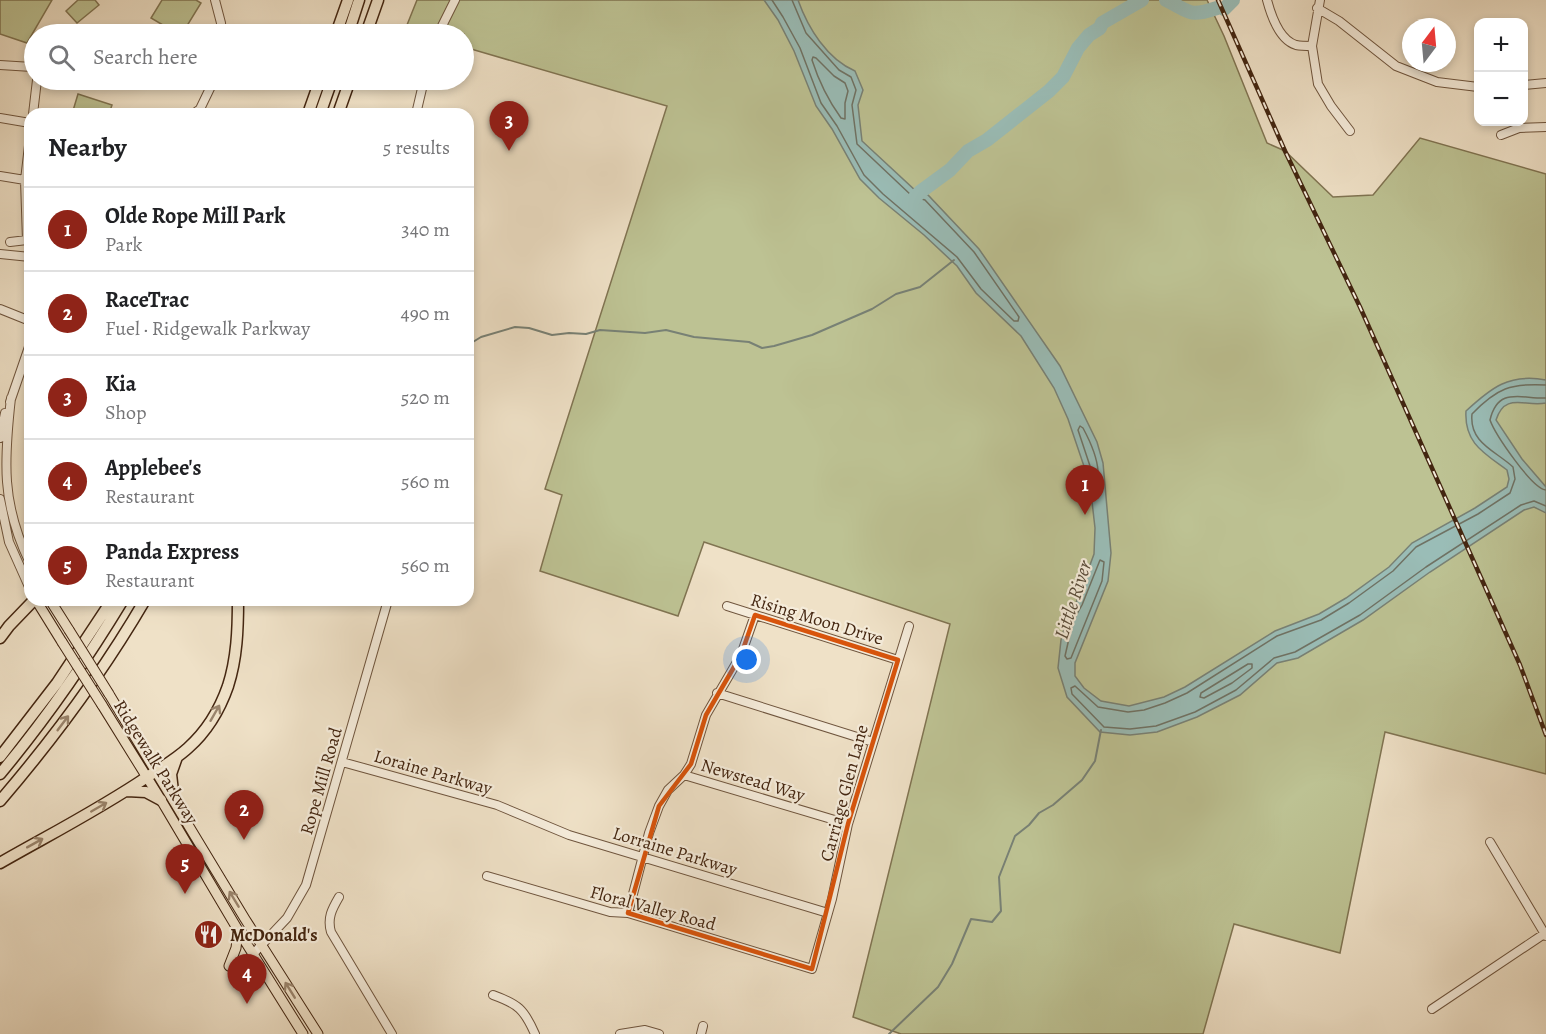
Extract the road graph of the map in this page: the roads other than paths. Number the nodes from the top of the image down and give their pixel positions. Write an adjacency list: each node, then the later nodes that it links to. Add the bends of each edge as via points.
1 (215, 0): 8 (street)
2 (348, 0): 9 (highway)
3 (359, 0): 10 (highway)
4 (378, 0): 11 (highway)
5 (455, 0): 12 (street)
6 (1267, 0): 13 (street, via 1285,39 1295,45)
7 (1318, 4): 13 (street); 18 (street, via 1396,66 1437,82)
8 (221, 24)
9 (340, 24)
10 (351, 24)
11 (370, 24)
12 (443, 24)
13 (1311, 46): 34 (street, via 1318,84)
14 (0, 65): 15 (street)
15 (24, 67)
16 (1546, 83): 17 (street)
17 (1528, 85)
18 (1474, 88)
19 (36, 90): 25 (street)
20 (209, 90): 26 (street)
21 (316, 90): 27 (highway)
22 (328, 90): 28 (highway)
23 (346, 90): 29 (highway)
24 (422, 90): 30 (street)
25 (34, 108)
26 (199, 108)
27 (310, 108)
28 (322, 108)
29 (340, 108)
30 (417, 108)
31 (0, 118): 32 (street)
32 (24, 122)
33 (1546, 127): 35 (street, via 1519,128)
34 (1350, 131)
35 (1501, 135)
36 (0, 176): 37 (street)
37 (24, 180)
38 (24, 240): 39 (street)
39 (10, 242)
40 (0, 254): 41 (street)
41 (24, 256)
42 (0, 309): 43 (street)
43 (24, 319)
44 (24, 362): 45 (street)
45 (12, 398): 46 (street); 47 (street)
46 (0, 438)
47 (3, 445): 49 (street, via 8,499)
48 (0, 499): 50 (street, via 9,542)
49 (24, 548)
50 (24, 576)
51 (29, 606): 62 (highway)
52 (39, 606): 71 (main road, Ridgewalk Parkway, bridge)
53 (54, 606): 71 (main road, Ridgewalk Parkway, bridge, via 109,694)
54 (108, 606): 67 (highway, via 57,683)
55 (119, 606): 70 (highway, via 52,708)
56 (141, 606): 66 (highway, one-way to 56)
57 (238, 606): 68 (highway, one-way to 57, via 214,717 227,688 235,656)
58 (386, 606): 69 (street, Rope Mill Road)
59 (727, 606): 60 (street, Rising Moon Drive)
60 (755, 615): 63 (street, Rising Moon Drive); 64 (street, via 741,655)
61 (909, 626): 63 (street, Carriage Glen Lane)
62 (0, 638)
63 (898, 660): 65 (street, Carriage Glen Lane)
64 (717, 693): 65 (street); 72 (street)
65 (873, 742): 79 (street, Carriage Glen Lane)
66 (47, 744): 74 (highway); 77 (highway)
67 (0, 757)
68 (177, 757): 71 (highway); 76 (highway, via 171,774)
69 (342, 762): 78 (street, Loraine Parkway); 89 (street, Rope Mill Road, via 306,885 294,909)
70 (0, 774)
71 (152, 774): 73 (highway); 75 (main road, Ridgewalk Parkway); 76 (main road, Ridgewalk Parkway)
72 (684, 775): 79 (street, Newstead Way); 81 (street, via 668,790 659,806)
73 (127, 791): 75 (highway, via 146,792); 82 (highway, one-way to 73)
74 (0, 792)
75 (161, 800): 87 (main road, Ridgewalk Parkway)
76 (174, 800): 89 (main road, Ridgewalk Parkway, one-way to 76)
77 (0, 801)
78 (516, 813): 81 (street, Lorraine Parkway, via 570,835)
79 (848, 824): 85 (street, Carriage Glen Lane)
80 (1490, 842): 88 (street)
81 (643, 856): 85 (street, Lorraine Parkway); 86 (street)
82 (0, 863)
83 (487, 876): 86 (street, Floral Valley Road)
84 (339, 897): 97 (street, via 330,912 331,932)
85 (828, 913): 92 (street, Carriage Glen Lane)
86 (628, 914): 92 (street, Floral Valley Road)
87 (238, 930): 90 (main road, Ridgewalk Parkway); 91 (main road)
88 (1545, 935): 94 (street)
89 (262, 945): 90 (street, Rope Mill Road); 96 (main road, Ridgewalk Parkway, one-way to 89)
90 (253, 954): 95 (main road, Ridgewalk Parkway)
91 (229, 966)
92 (812, 969)
93 (493, 995): 98 (street, via 515,1003)
94 (1432, 1009)
95 (303, 1034)
96 (318, 1034)
97 (392, 1034)
98 (535, 1034)
99 (620, 1034): 100 (street, via 645,1030)
100 (659, 1034)

